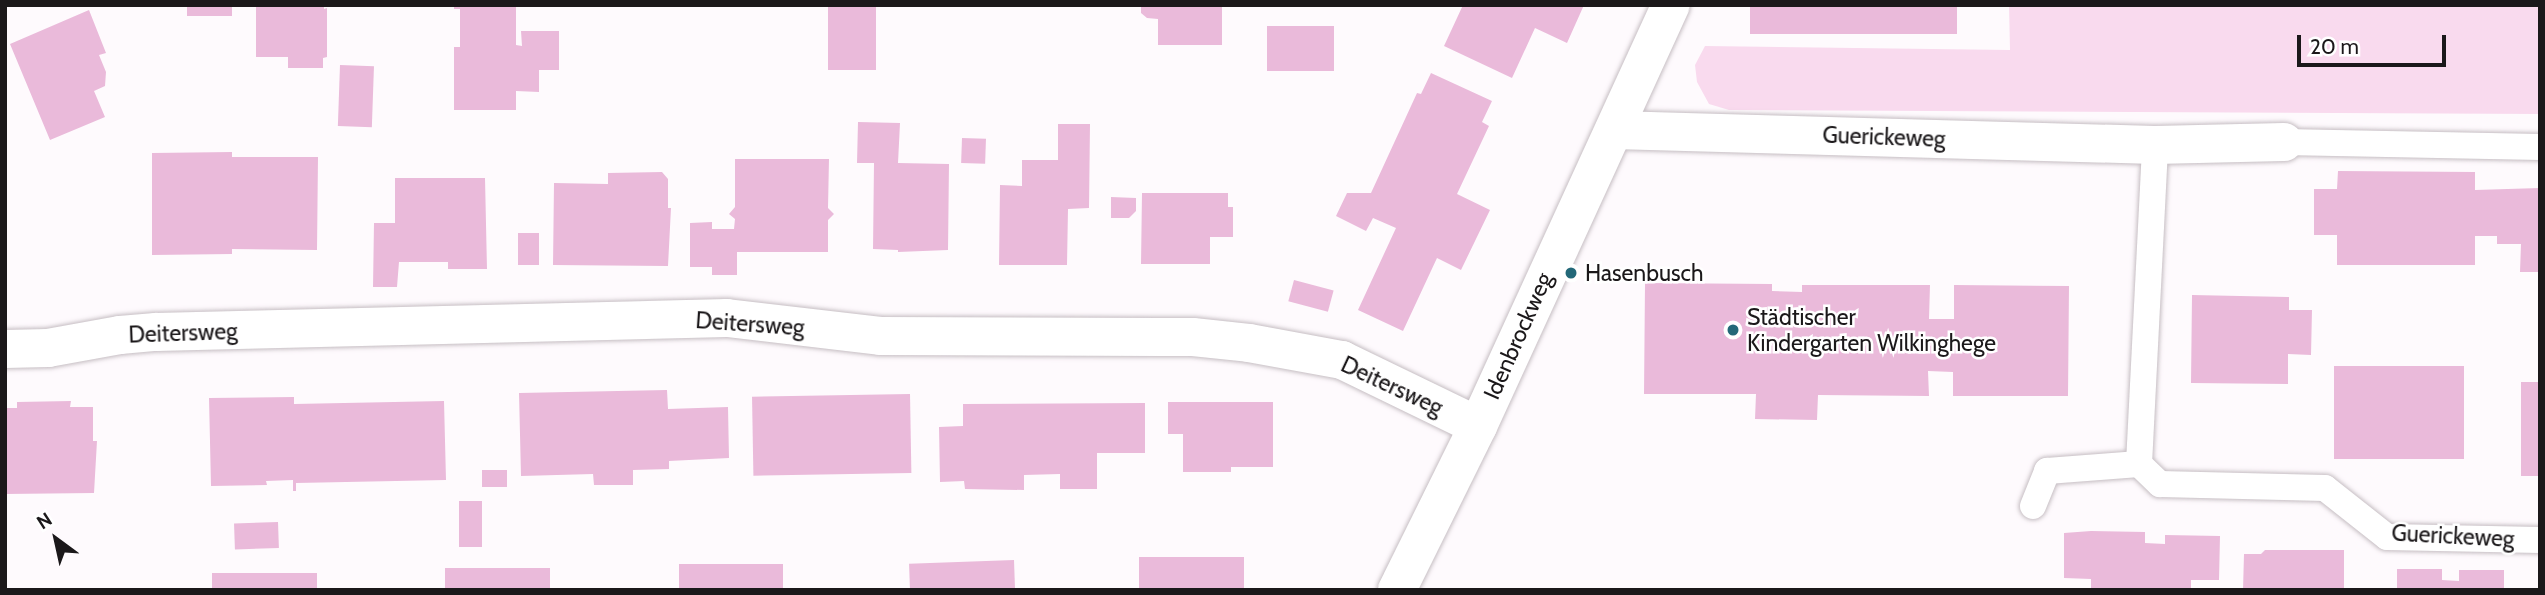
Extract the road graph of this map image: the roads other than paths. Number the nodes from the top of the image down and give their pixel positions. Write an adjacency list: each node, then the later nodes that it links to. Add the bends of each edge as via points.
1 (1671, 5): 2 (street, Idenbrockweg)
2 (1614, 130): 4 (street, Guerickeweg); 7 (street, Idenbrockweg)
3 (2284, 142): 4 (street, Guerickeweg); 5 (lane)
4 (2155, 145): 8 (lane)
5 (2540, 147)
6 (5, 349): 7 (street, Deitersweg, via 48,348 156,332 727,318 880,336 1193,337 1342,360)
7 (1478, 426): 11 (street, Idenbrockweg)
8 (2139, 464): 9 (lane, via 2046,471); 10 (lane, Guerickeweg, via 2160,484 2325,488 2388,537)
9 (2033, 506)
10 (2540, 540)
11 (1397, 590)

